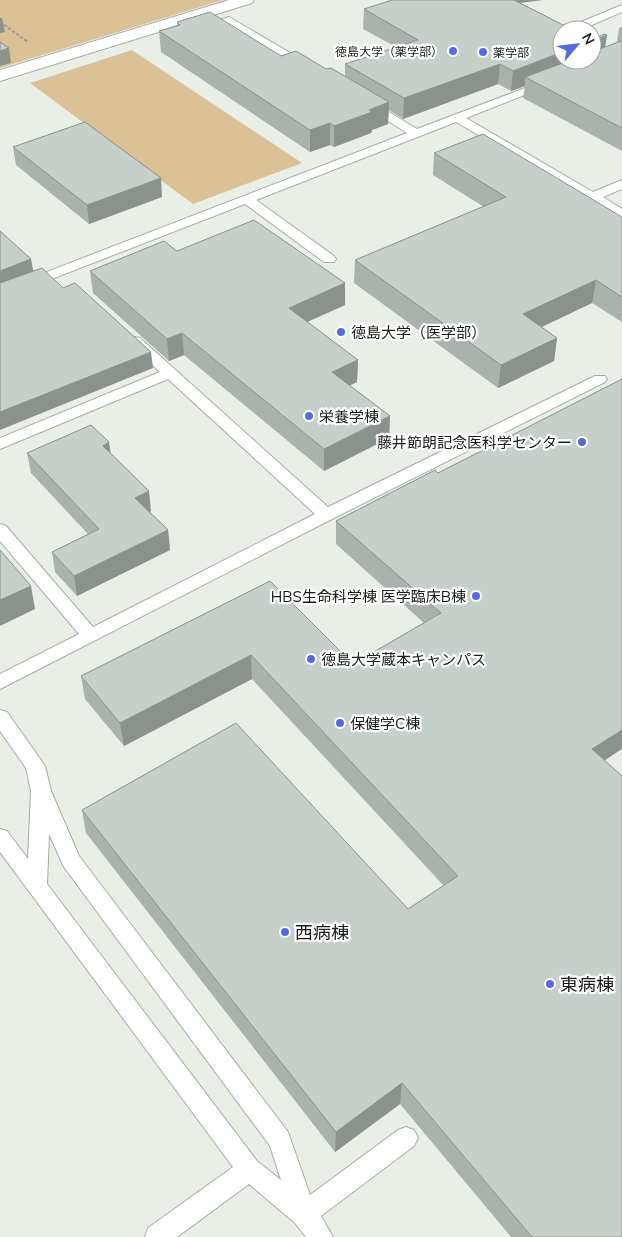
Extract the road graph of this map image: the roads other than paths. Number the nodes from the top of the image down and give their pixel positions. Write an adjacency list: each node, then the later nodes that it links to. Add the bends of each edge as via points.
1 (246, 0): 6 (street)
2 (622, 8): 3 (lane)
3 (592, 20)
4 (192, 32): 5 (lane, via 229,20)
5 (314, 72)
6 (0, 76)
7 (556, 80): 9 (lane)
8 (357, 98): 10 (lane)
9 (457, 118): 10 (lane); 12 (lane)
10 (417, 134): 13 (lane)
11 (622, 184): 12 (lane)
12 (593, 197): 14 (lane)
13 (246, 200): 15 (lane); 16 (lane)
14 (622, 214)
15 (329, 259)
16 (58, 272): 17 (lane); 18 (lane)
17 (72, 285)
18 (0, 295)
19 (121, 329): 20 (lane)
20 (170, 373): 22 (lane); 23 (lane)
21 (600, 379): 23 (lane)
22 (0, 444)
23 (326, 515): 25 (lane)
24 (0, 530): 25 (lane)
25 (90, 636): 26 (lane)
26 (0, 682)
27 (0, 717): 28 (lane, via 35,766)
28 (42, 791): 30 (lane); 33 (lane, via 71,861 280,1140)
29 (0, 837): 30 (lane)
30 (37, 886): 32 (lane)
31 (406, 1138): 33 (lane)
32 (249, 1169): 33 (lane); 34 (lane)
33 (304, 1214): 35 (lane)
34 (157, 1237)
35 (321, 1237)

